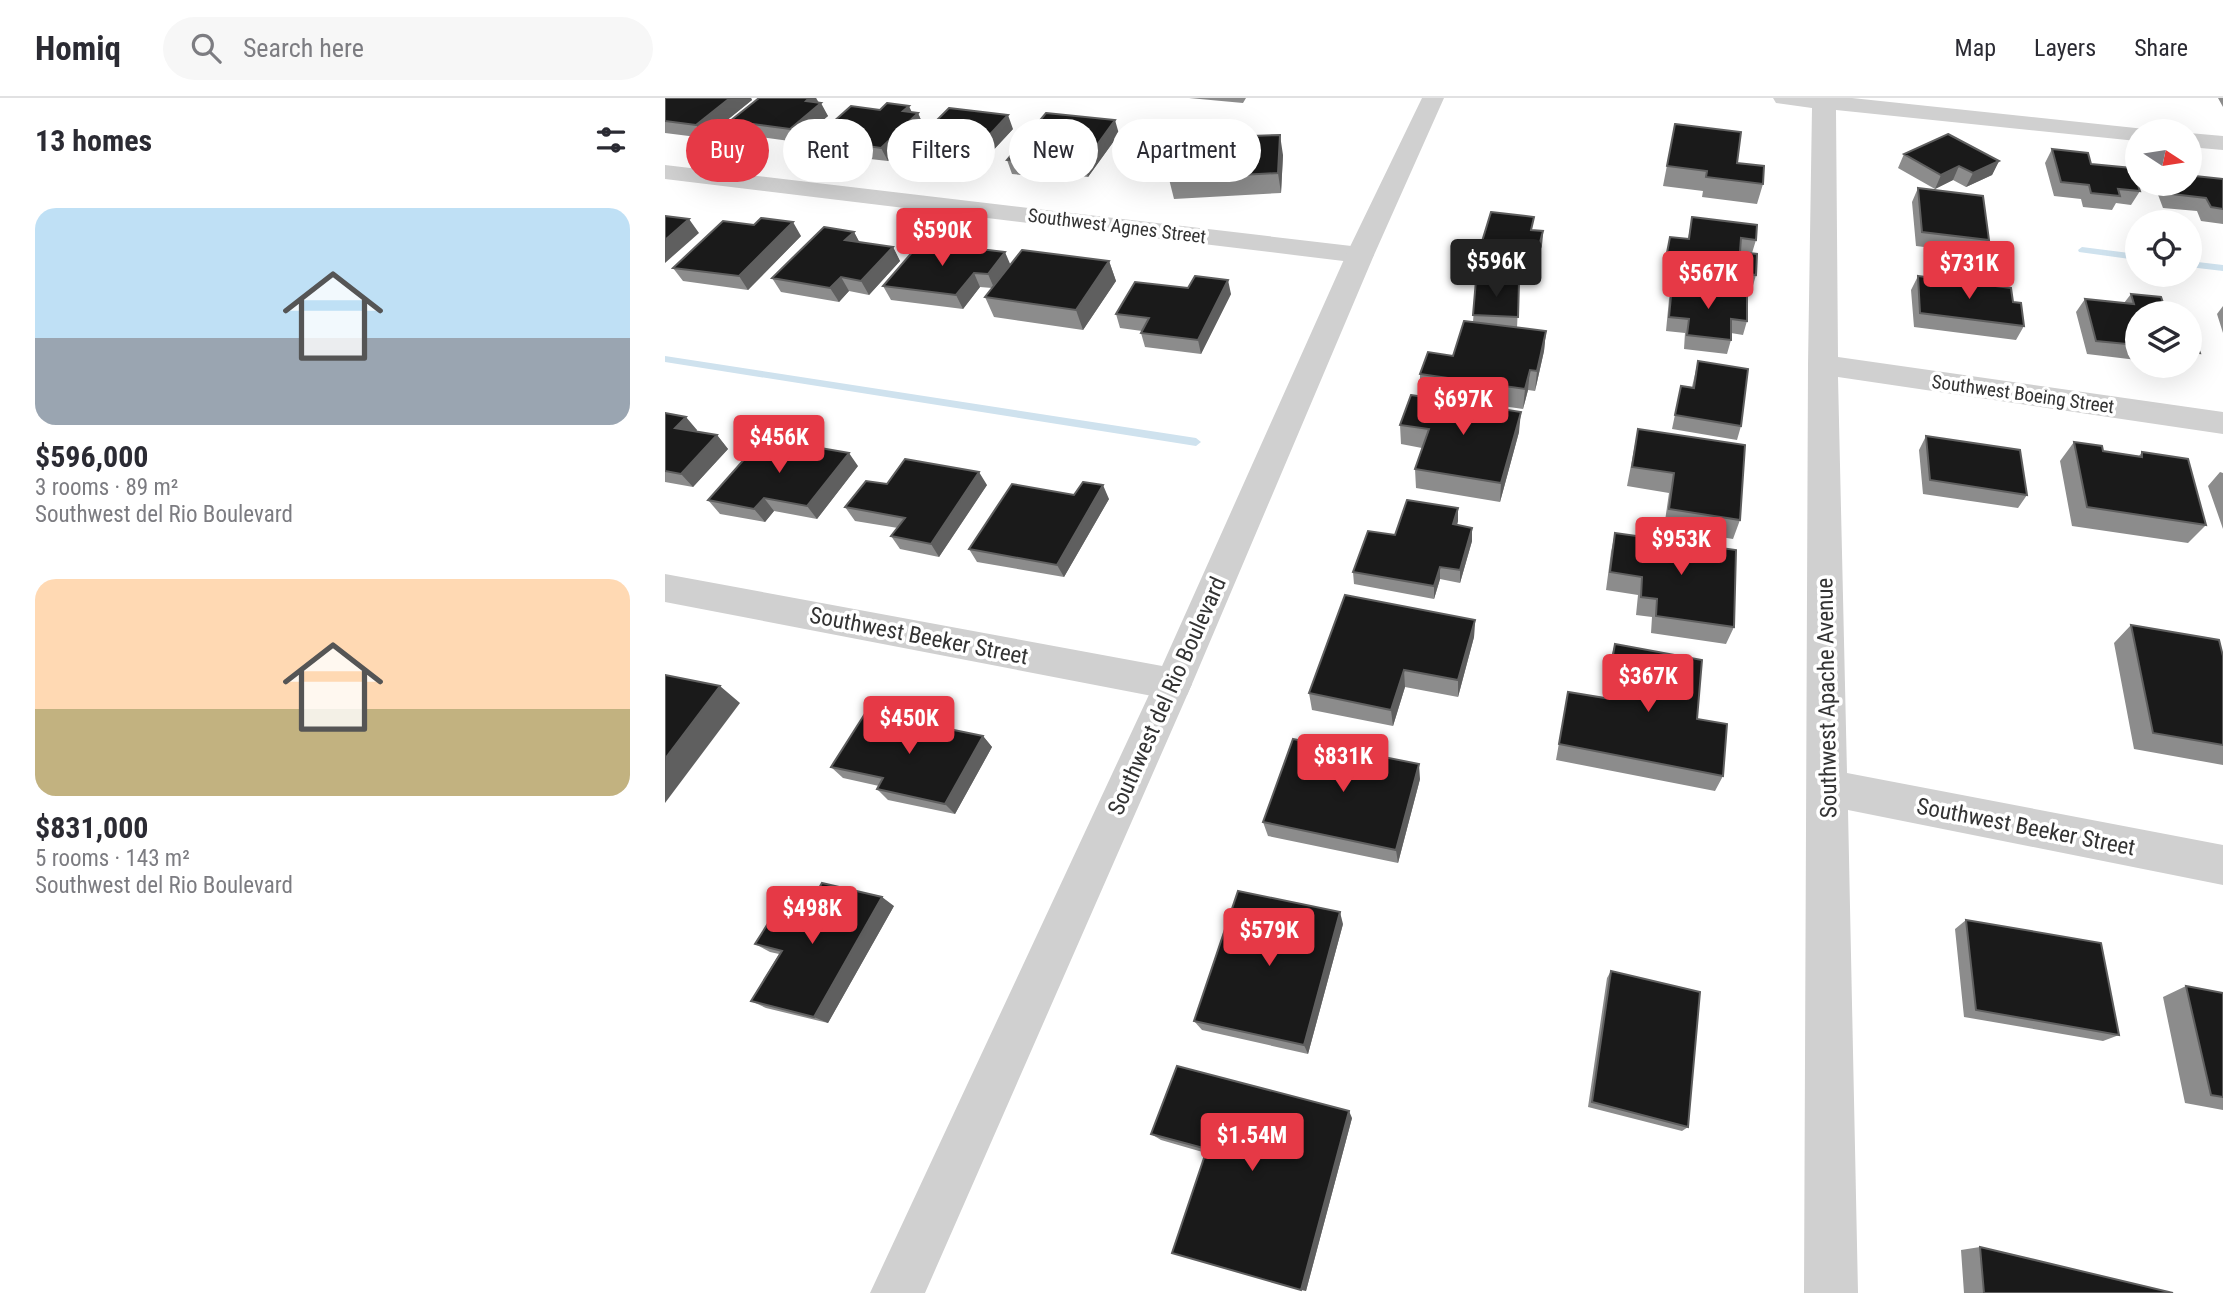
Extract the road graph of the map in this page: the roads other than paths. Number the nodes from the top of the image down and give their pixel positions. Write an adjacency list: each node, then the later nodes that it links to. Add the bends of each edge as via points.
1 (1433, 98): 8 (street, Southwest del Rio Boulevard)
2 (1784, 98): 3 (street)
3 (1824, 102): 4 (street); 9 (street, Southwest Apache Avenue)
4 (2125, 133)
5 (2202, 141): 6 (street)
6 (2223, 143)
7 (665, 172): 8 (street, Southwest Agnes Street)
8 (1360, 255): 12 (street, Southwest del Rio Boulevard)
9 (1823, 365): 10 (street, Southwest Boeing Street); 13 (street, Southwest Apache Avenue)
10 (2223, 423)
11 (665, 588): 12 (street, Southwest Beeker Street)
12 (1173, 684): 15 (street, Southwest del Rio Boulevard)
13 (1828, 788): 14 (street, Southwest Beeker Street); 16 (street, Southwest Apache Avenue)
14 (2223, 865)
15 (897, 1293)
16 (1832, 1293)

